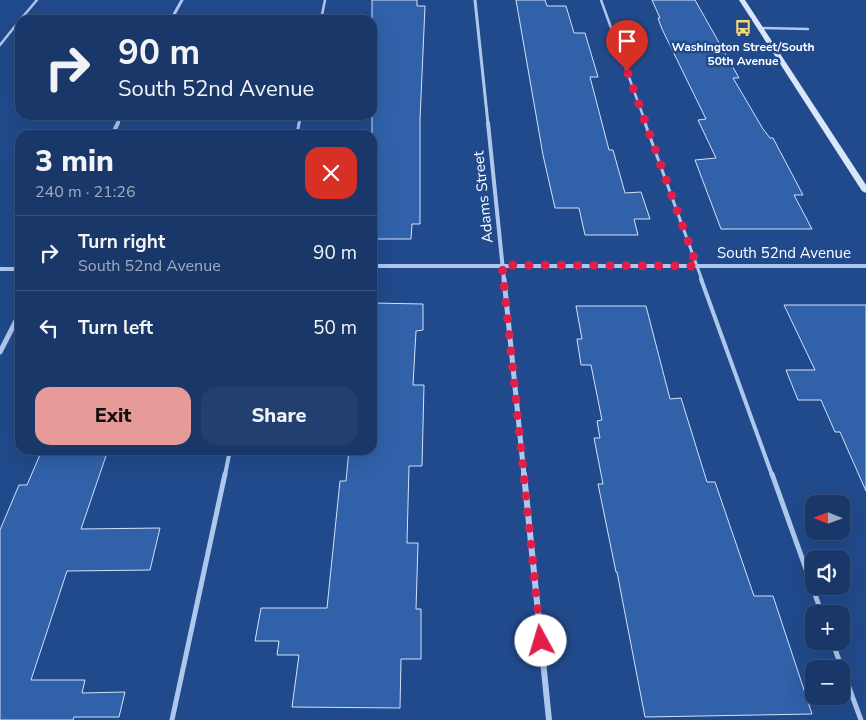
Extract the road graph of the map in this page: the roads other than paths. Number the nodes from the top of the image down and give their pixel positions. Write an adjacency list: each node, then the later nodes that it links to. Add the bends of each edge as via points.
1 (36, 0): 7 (lane)
2 (182, 0): 8 (street)
3 (325, 0): 9 (lane)
4 (475, 0): 15 (street, Adams Street)
5 (601, 0): 17 (lane)
6 (742, 0): 11 (street)
7 (24, 15)
8 (174, 15)
9 (322, 15)
10 (15, 26): 13 (lane)
11 (760, 28): 12 (lane); 14 (street)
12 (808, 29)
13 (0, 45)
14 (866, 191)
15 (502, 265): 16 (street, South 52nd Avenue); 17 (street, South 52nd Avenue); 27 (street, Adams Street)
16 (377, 266)
17 (697, 266): 18 (street, South 52nd Avenue); 24 (lane)
18 (866, 266)
19 (0, 269): 20 (street)
20 (15, 269)
21 (15, 323): 22 (street)
22 (0, 352)
23 (229, 455): 26 (lane)
24 (819, 605)
25 (835, 650): 28 (lane)
26 (172, 720)
27 (549, 720)
28 (861, 720)

